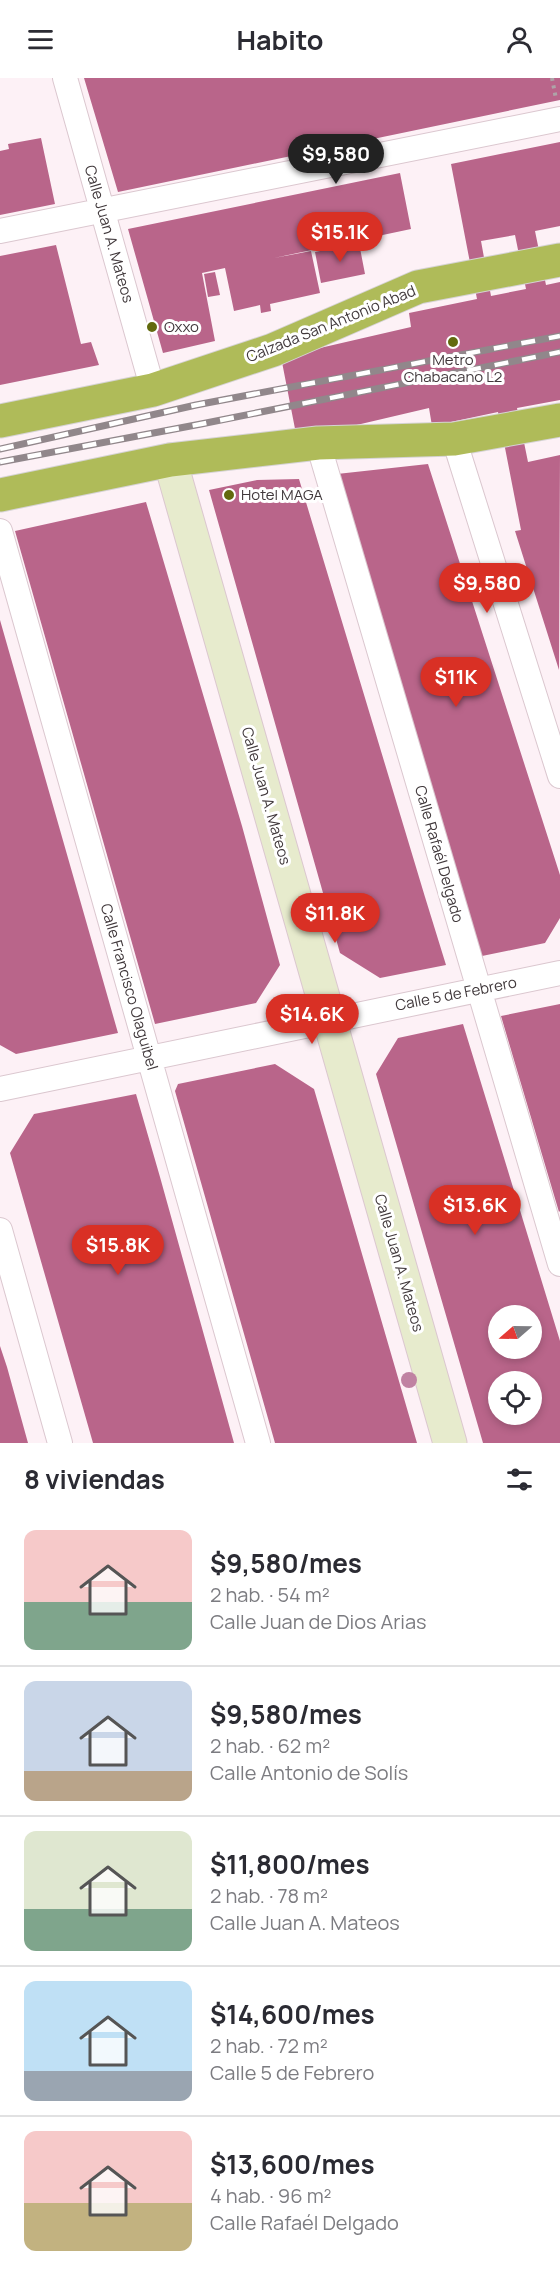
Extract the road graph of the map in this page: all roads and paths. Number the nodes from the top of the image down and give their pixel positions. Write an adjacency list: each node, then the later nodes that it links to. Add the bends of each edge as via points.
1 (65, 78): 3 (street, Calle Juan A. Mateos)
2 (560, 119): 3 (street)
3 (103, 210): 4 (street); 6 (street, Calle Juan A. Mateos)
4 (0, 231)
5 (560, 260): 6 (highway, Calzada San Antonio Abad, via 418,287 273,350)
6 (153, 390): 8 (highway, Calzada San Antonio Abad)
7 (560, 420): 9 (highway)
8 (0, 422)
9 (454, 439): 10 (highway); 14 (street)
10 (318, 443): 11 (highway); 16 (street, Calle Rafaél Delgado)
11 (170, 460): 12 (highway); 17 (street, Calle Juan A. Mateos)
12 (0, 495)
13 (0, 531): 18 (street, Calle Francisco Olaguibel)
14 (560, 776)
15 (560, 973): 16 (street, Calle 5 de Febrero)
16 (479, 989): 17 (street, Calle 5 de Febrero); 21 (street, Calle Rafaél Delgado)
17 (330, 1020): 18 (street, Calle 5 de Febrero); 24 (street, Calle Juan A. Mateos)
18 (149, 1058): 19 (street, Calle 5 de Febrero); 23 (street, Calle Francisco Olaguibel)
19 (0, 1089)
20 (0, 1230): 22 (street)
21 (560, 1264)
22 (60, 1443)
23 (258, 1443)
24 (450, 1443)

